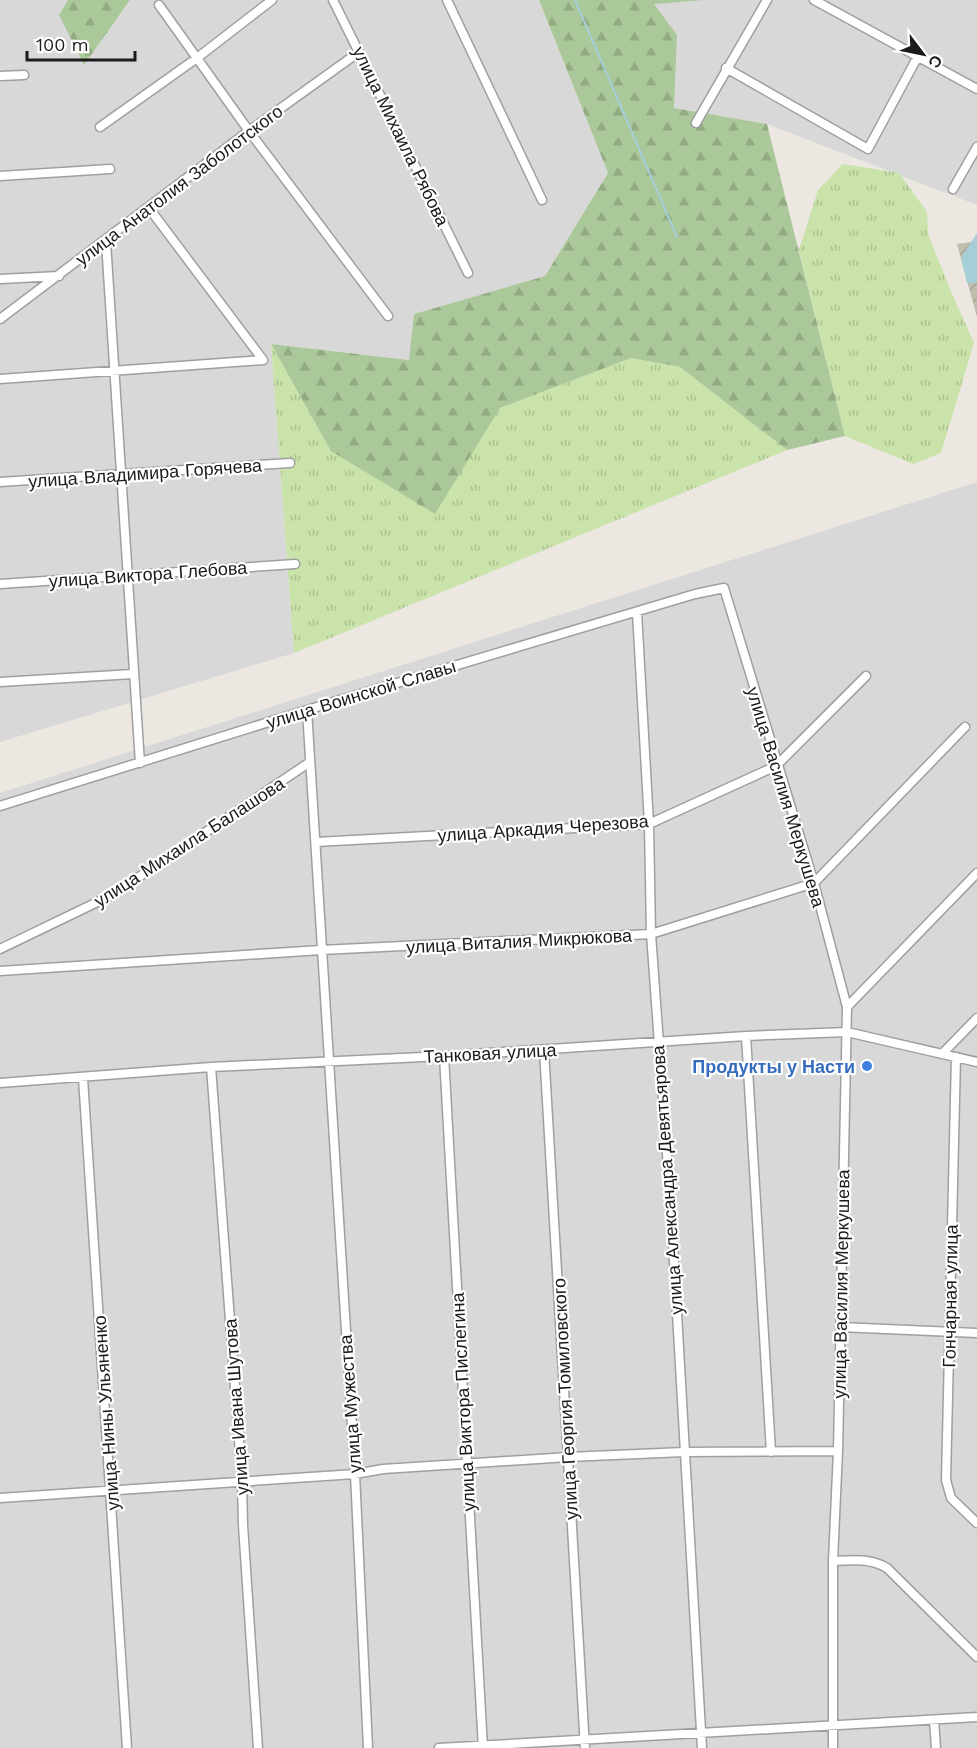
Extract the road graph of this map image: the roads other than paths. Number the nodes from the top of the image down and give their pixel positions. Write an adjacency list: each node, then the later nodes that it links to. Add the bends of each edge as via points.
1 (272, 0): 9 (street)
2 (333, 0): 7 (street, улица Михаила Рябова)
3 (447, 0): 21 (street)
4 (767, 0): 10 (street)
5 (814, 0): 8 (street)
6 (159, 5): 9 (street)
7 (359, 52): 16 (street, улица Анатолия Заболотского); 24 (street, улица Михаила Рябова)
8 (918, 56): 10 (street, via 868,149); 13 (street)
9 (197, 58): 15 (street); 16 (street)
10 (726, 68): 14 (street)
11 (24, 75): 12 (street)
12 (0, 76)
13 (977, 89)
14 (696, 123)
15 (100, 127)
16 (249, 131): 22 (street, улица Анатолия Заболотского); 27 (street)
17 (977, 147): 20 (street)
18 (110, 169): 19 (street)
19 (0, 176)
20 (953, 189)
21 (542, 200)
22 (149, 208): 23 (street, улица Анатолия Заболотского); 29 (street, via 263,360)
23 (105, 242): 25 (street, улица Анатолия Заболотского); 29 (street)
24 (468, 273)
25 (59, 276): 26 (street); 28 (street, улица Анатолия Заболотского)
26 (0, 279)
27 (388, 316)
28 (0, 319)
29 (113, 370): 30 (street); 32 (street)
30 (0, 379)
31 (290, 463): 32 (street, улица Владимира Горячева)
32 (120, 475): 33 (street, улица Владимира Горячева); 35 (street)
33 (0, 482)
34 (295, 564): 35 (street, улица Виктора Глебова)
35 (128, 575): 36 (street, улица Виктора Глебова); 39 (street)
36 (0, 584)
37 (724, 588): 38 (street, улица Воинской Славы); 46 (street, улица Василия Меркушева)
38 (637, 612): 42 (street, улица Воинской Славы); 48 (street, улица Александра Девятьярова)
39 (133, 674): 41 (street); 45 (street)
40 (866, 676): 46 (street, улица Аркадия Черезова)
41 (0, 681)
42 (307, 710): 44 (street, улица Мужества); 45 (street, улица Воинской Славы)
43 (965, 727): 51 (street, улица Виталия Микрюкова)
44 (310, 762): 49 (street, улица Мужества); 53 (street, улица Михаила Балашова, via 112,895)
45 (140, 763): 47 (street, улица Воинской Славы)
46 (776, 766): 48 (street, улица Аркадия Черезова); 51 (street, улица Василия Меркушева)
47 (0, 806)
48 (649, 824): 49 (street, улица Аркадия Черезова); 52 (street, улица Александра Девятьярова)
49 (316, 842): 54 (street, улица Мужества)
50 (977, 873): 56 (street)
51 (813, 883): 52 (street, улица Виталия Микрюкова); 56 (street, улица Василия Меркушева)
52 (651, 934): 54 (street, улица Виталия Микрюкова); 60 (street, улица Александра Девятьярова)
53 (0, 949)
54 (321, 950): 55 (street, улица Виталия Микрюкова); 65 (street, улица Мужества)
55 (0, 971)
56 (847, 1007): 58 (street, улица Василия Меркушева)
57 (977, 1018): 62 (street)
58 (847, 1032): 59 (street, Танковая улица); 62 (street, Танковая улица); 70 (street, улица Василия Меркушева)
59 (746, 1036): 60 (street, Танковая улица); 75 (street)
60 (658, 1042): 61 (street, Танковая улица); 74 (street, улица Александра Девятьярова)
61 (544, 1050): 63 (street, Танковая улица); 76 (street, улица Георгия Томиловского)
62 (942, 1054): 64 (street, Танковая улица)
63 (444, 1056): 65 (street, Танковая улица); 77 (street, улица Виктора Пислегина)
64 (956, 1057): 66 (street, Танковая улица); 71 (street, Гончарная улица)
65 (328, 1060): 67 (street, Танковая улица); 78 (street, улица Мужества)
66 (977, 1062)
67 (211, 1067): 68 (street, Танковая улица); 79 (street, улица Ивана Шутова)
68 (83, 1078): 69 (street, Танковая улица); 80 (street, улица Нины Ульяненко)
69 (0, 1083)
70 (840, 1327): 71 (street); 73 (street, улица Василия Меркушева)
71 (949, 1333): 72 (street); 82 (street, Гончарная улица, via 946,1480 951,1498)
72 (977, 1334)
73 (838, 1451): 75 (street); 83 (street, улица Василия Меркушева)
74 (684, 1452): 75 (street); 76 (street); 88 (street, улица Александра Девятьярова)
75 (771, 1452)
76 (568, 1457): 77 (street); 89 (street, улица Георгия Томиловского)
77 (466, 1464): 78 (street); 90 (street, улица Виктора Пислегина)
78 (355, 1474): 79 (street); 93 (street, улица Мужества)
79 (242, 1480): 80 (street); 92 (street, улица Ивана Шутова)
80 (111, 1491): 81 (street); 91 (street, улица Нины Ульяненко)
81 (0, 1498)
82 (977, 1523)
83 (833, 1561): 84 (street, via 866,1560 887,1568); 87 (street, улица Василия Меркушева)
84 (977, 1657)
85 (977, 1717): 86 (street)
86 (934, 1720): 87 (street); 97 (street)
87 (832, 1726): 88 (street); 96 (street, улица Василия Меркушева)
88 (702, 1731): 89 (street); 95 (street, улица Александра Девятьярова)
89 (585, 1743): 90 (street)
90 (483, 1746): 94 (street)
91 (127, 1748)
92 (258, 1748)
93 (368, 1748)
94 (439, 1748)
95 (702, 1748)
96 (833, 1748)
97 (936, 1748)

